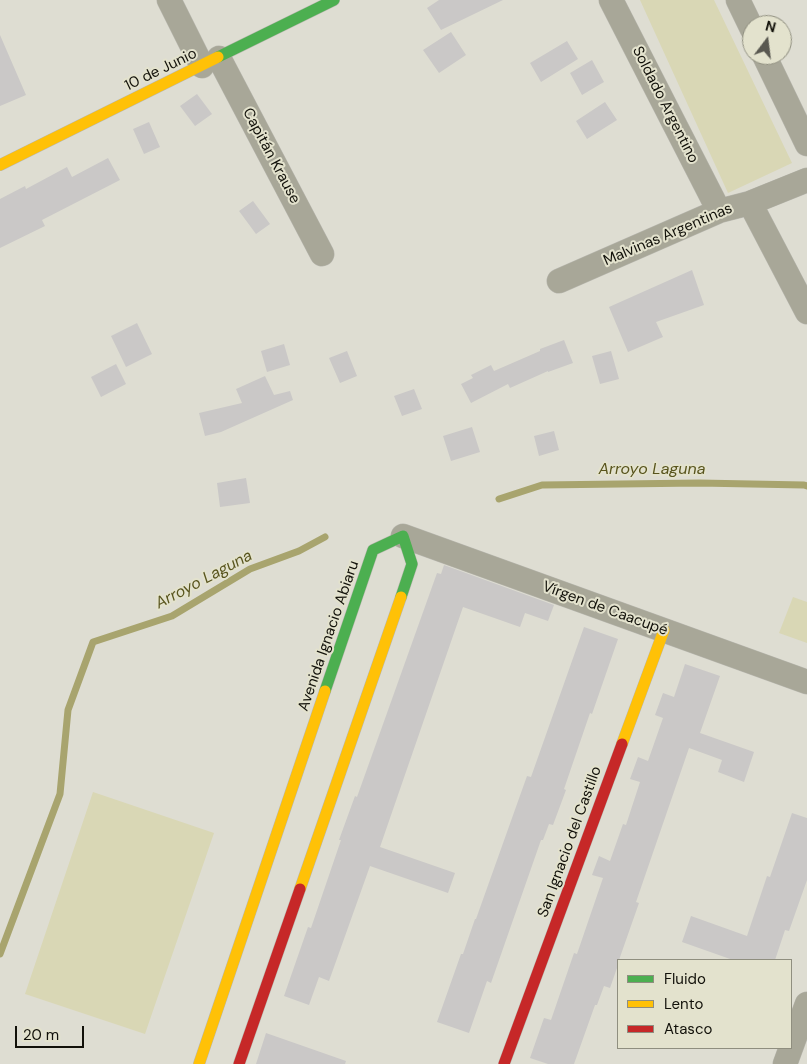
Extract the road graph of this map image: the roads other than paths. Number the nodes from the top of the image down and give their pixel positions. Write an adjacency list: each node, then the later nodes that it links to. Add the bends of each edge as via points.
1 (170, 0): 6 (street, Capitán Krause)
2 (334, 0): 6 (street, 10 de Junio)
3 (611, 0): 12 (street, Soldado Argentino)
4 (738, 0): 5 (street)
5 (745, 15)
6 (211, 62): 9 (street, 10 de Junio); 13 (street, Capitán Krause)
7 (769, 65): 8 (street)
8 (807, 144)
9 (0, 165)
10 (807, 180): 11 (street, Malvinas Argentinas)
11 (750, 203): 12 (street, Malvinas Argentinas); 15 (street)
12 (719, 211): 14 (street, Malvinas Argentinas)
13 (322, 254)
14 (559, 282)
15 (807, 312)
16 (403, 536): 17 (street, Vírgen de Caacupé); 22 (street, Avenida Ignacio Abiaru, via 374,550); 23 (street, via 412,564)
17 (664, 630): 18 (street, Vírgen de Caacupé); 24 (street, San Ignacio del Castillo)
18 (807, 682)
19 (807, 1004): 20 (street)
20 (792, 1045)
21 (790, 1049): 25 (street)
22 (199, 1064)
23 (238, 1064)
24 (504, 1064)
25 (785, 1064)

